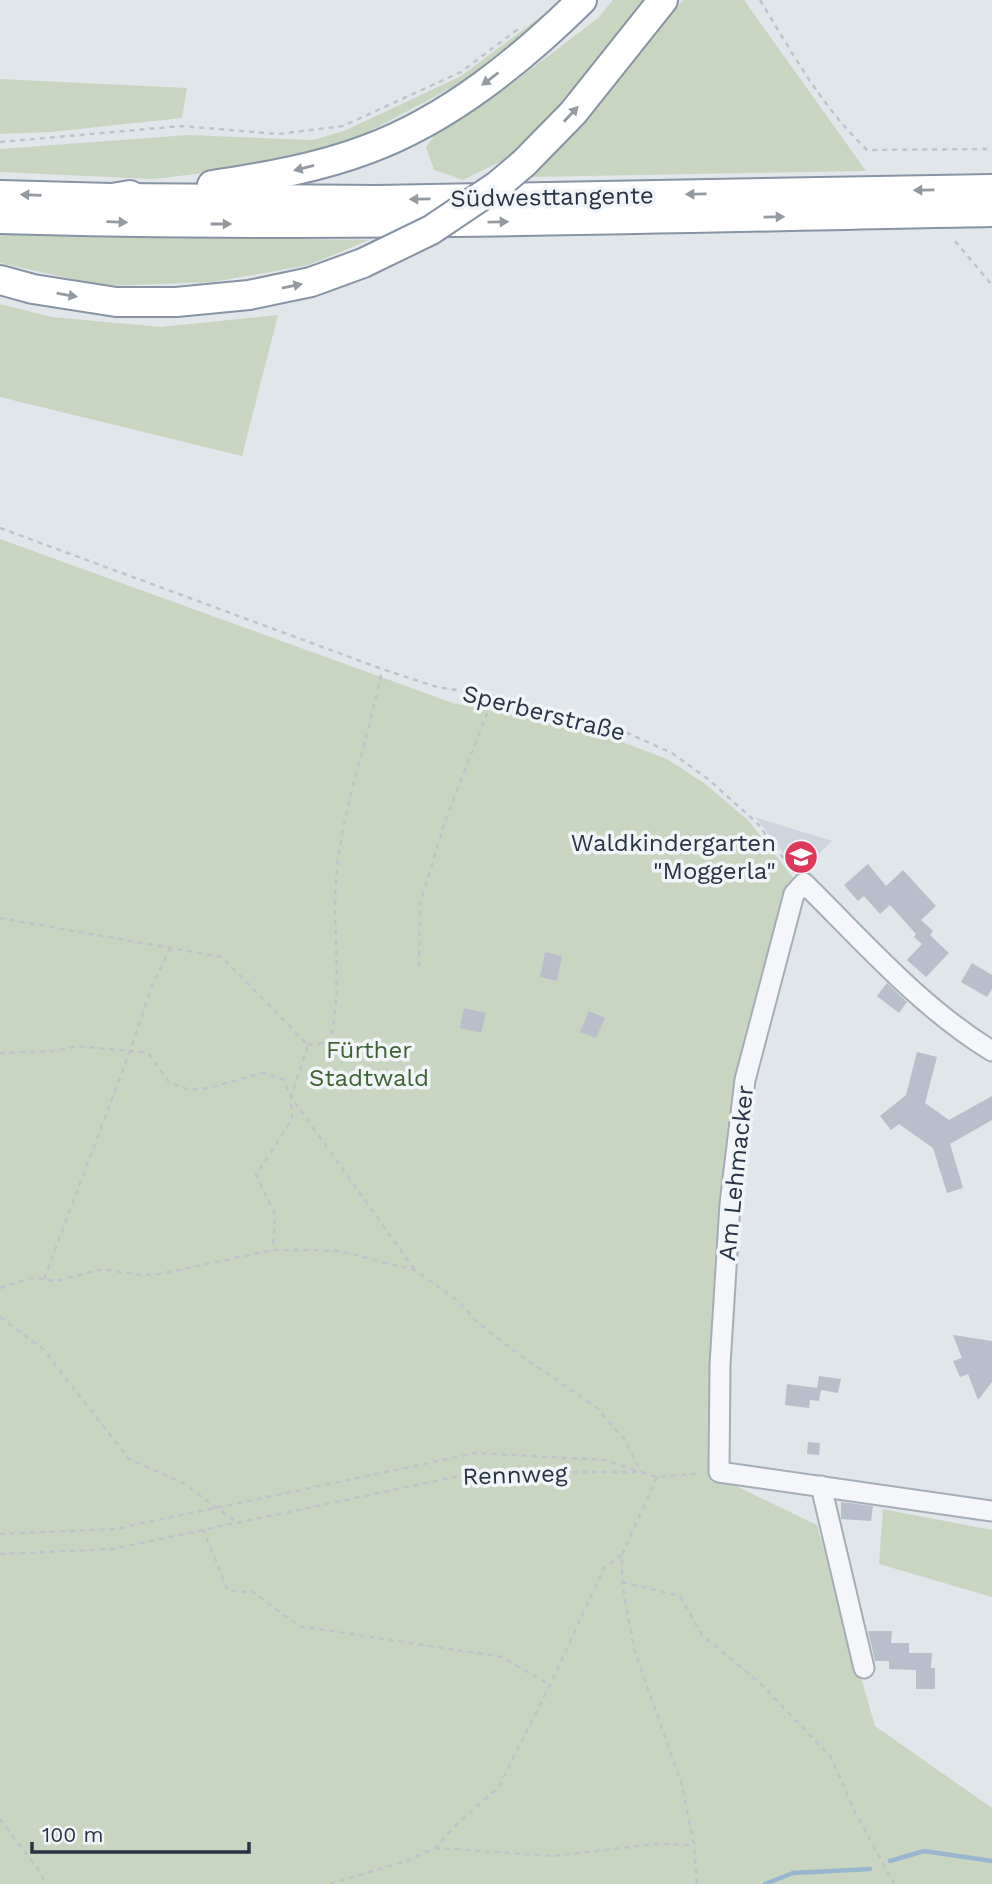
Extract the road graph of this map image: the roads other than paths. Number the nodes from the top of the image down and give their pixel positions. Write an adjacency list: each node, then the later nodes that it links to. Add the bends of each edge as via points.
1 (582, 0): 5 (highway, one-way to 5, via 544,37 481,86 420,126 369,149 305,169)
2 (663, 0): 8 (highway, one-way to 2, bridge, via 116,302 176,302 298,285 363,263 431,230 524,163 573,113)
3 (992, 188): 5 (highway, Südwesttangente, one-way to 5, via 377,200)
4 (0, 195): 5 (highway, one-way to 4)
5 (112, 198)
6 (992, 212): 7 (highway, Südwesttangente, one-way to 6, via 406,224)
7 (0, 219)
8 (0, 280)
9 (992, 1051): 10 (street, Am Lehmacker, via 922,999 804,883 794,894 745,1080 730,1204 719,1472)
10 (821, 1486): 11 (street); 12 (street)
11 (992, 1511)
12 (864, 1668)

